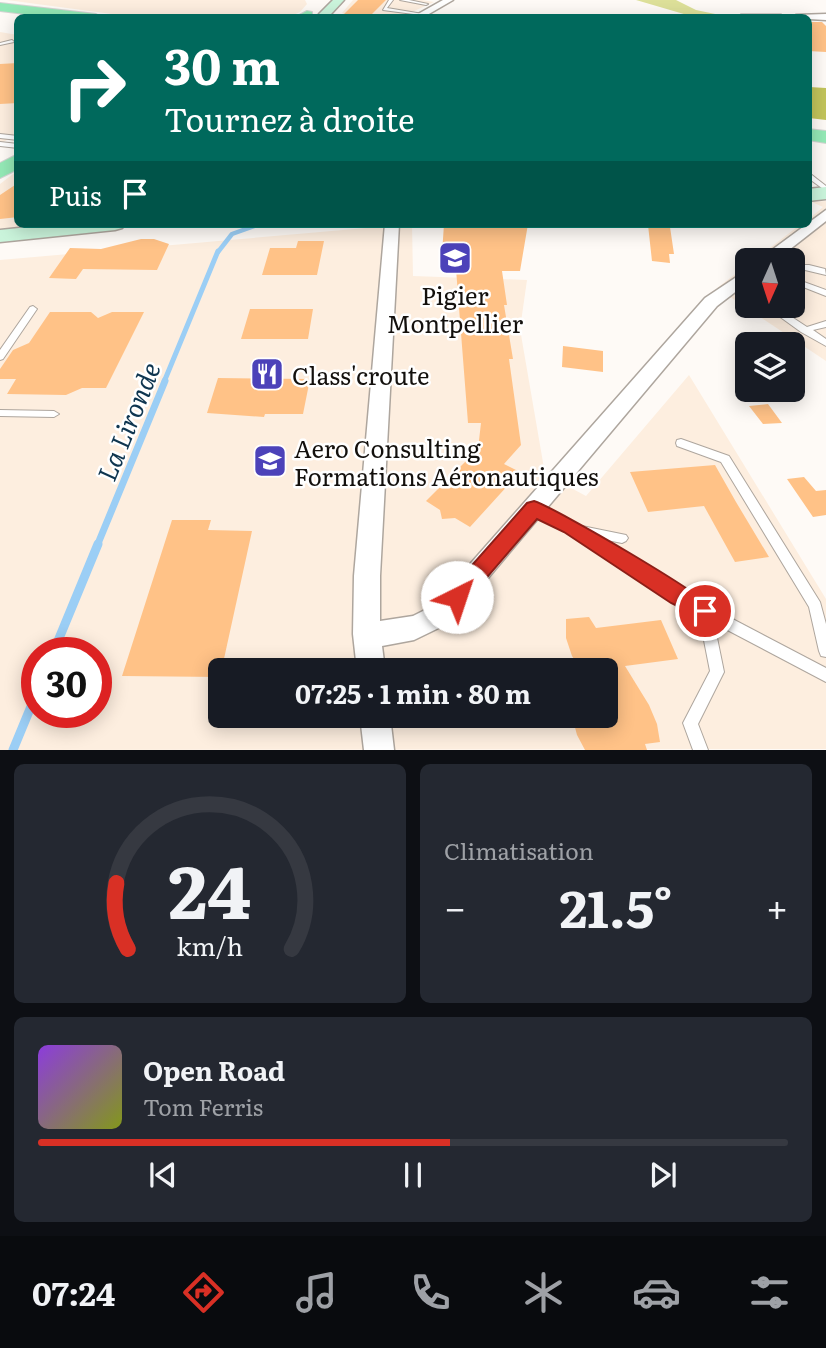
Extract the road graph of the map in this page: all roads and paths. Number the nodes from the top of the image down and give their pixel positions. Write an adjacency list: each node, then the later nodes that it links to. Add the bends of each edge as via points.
1 (339, 0): 10 (main road)
2 (402, 0): 5 (lane)
3 (449, 0): 7 (street)
4 (390, 2): 7 (lane, via 384,9)
5 (426, 4)
6 (0, 8): 8 (main road); 9 (main road)
7 (417, 13)
8 (37, 14)
9 (58, 14)
10 (325, 14)
11 (9, 27): 12 (lane, via 12,41)
12 (0, 44)
13 (826, 214): 14 (street)
14 (812, 225)
15 (77, 228): 18 (main road)
16 (392, 228): 38 (street, via 370,519)
17 (808, 228): 19 (street)
18 (0, 236)
19 (782, 248)
20 (805, 267): 21 (lane)
21 (826, 272)
22 (805, 285): 24 (lane)
23 (735, 288): 34 (street, via 710,302)
24 (826, 293)
25 (33, 309): 30 (lane)
26 (786, 318): 28 (lane)
27 (826, 324): 28 (lane)
28 (804, 330): 29 (lane)
29 (826, 343)
30 (0, 357)
31 (0, 414): 32 (lane)
32 (54, 414)
33 (681, 443): 39 (lane, via 725,459 815,606)
34 (534, 509): 35 (lane); 38 (street, via 442,614 421,628)
35 (571, 527): 36 (lane); 37 (lane)
36 (622, 538)
37 (705, 611): 41 (lane); 44 (lane, via 717,671 690,723)
38 (367, 634): 40 (street)
39 (826, 651)
40 (370, 658)
41 (826, 675)
42 (376, 728): 43 (street)
43 (379, 750)
44 (701, 750)

